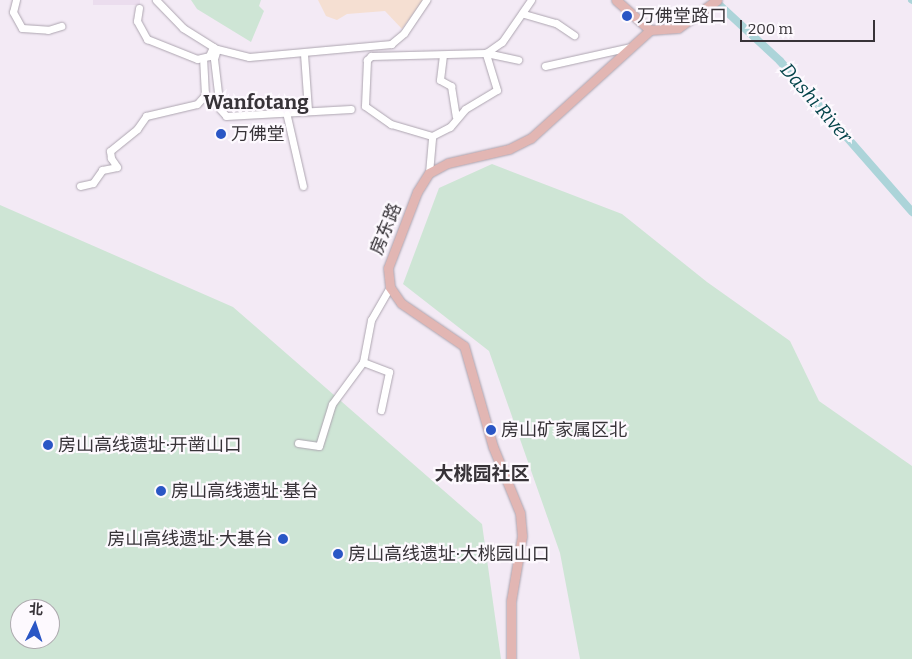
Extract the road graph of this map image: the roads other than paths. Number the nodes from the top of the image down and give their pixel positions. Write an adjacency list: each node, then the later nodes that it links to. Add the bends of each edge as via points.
1 (16, 0): 9 (street, via 13,12 22,28 48,30)
2 (156, 0): 13 (street, via 179,24)
3 (426, 0): 15 (street, via 404,34 391,44)
4 (530, 0): 8 (street)
5 (616, 0): 10 (main road)
6 (718, 0): 10 (main road, via 672,30)
7 (139, 8): 17 (street, via 137,22 147,39)
8 (524, 14): 11 (street, via 556,23); 14 (street, via 502,42)
9 (61, 26)
10 (650, 30): 12 (main road)
11 (574, 35)
12 (632, 47): 19 (street); 25 (main road, via 531,138 509,149 448,163)
13 (215, 48): 15 (street, via 249,57); 17 (street); 22 (street, via 223,114)
14 (486, 53): 16 (street); 18 (street); 23 (street, via 497,90)
15 (304, 54): 21 (street)
16 (443, 55): 23 (street, via 440,80 451,86); 24 (street, via 371,56 368,60 364,106 391,124)
17 (202, 59): 26 (street, via 205,95 197,104 146,116 137,129 110,151 110,158 117,167 102,170 93,183)
18 (518, 60)
19 (545, 66)
20 (351, 109): 21 (street)
21 (308, 110): 22 (street)
22 (286, 112): 27 (street)
23 (456, 116): 24 (street, via 450,126)
24 (432, 136): 25 (street)
25 (429, 173): 28 (main road, 房东路, via 417,192 390,258)
26 (80, 186)
27 (303, 186)
28 (390, 287): 29 (street, via 371,320); 32 (main road, via 402,303 459,341 470,362 493,446 522,525 511,601)
29 (363, 362): 30 (street, via 388,372); 31 (street, via 332,404 319,446)
30 (381, 410)
31 (298, 443)
32 (511, 659)

